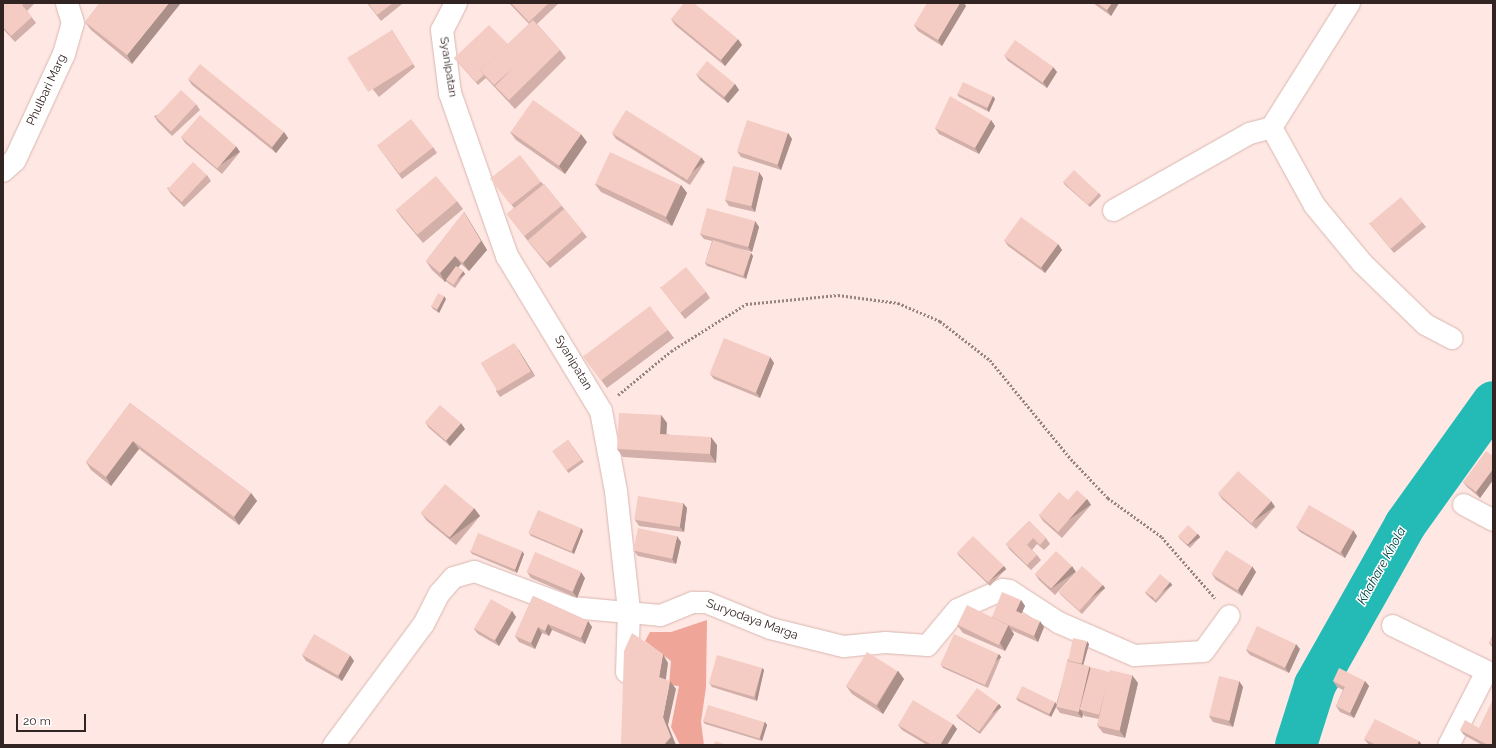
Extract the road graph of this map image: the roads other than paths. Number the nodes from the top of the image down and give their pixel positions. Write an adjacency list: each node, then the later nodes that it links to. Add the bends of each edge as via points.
1 (67, 3): 5 (main road, Phulbari Marg, via 73,23 64,54 15,160)
2 (456, 3): 10 (main road, Syanipatan, via 442,30 450,93 507,256 602,411 616,491)
3 (1349, 3): 4 (street)
4 (1271, 127): 6 (street, via 1249,133); 7 (street, via 1314,204 1362,262 1425,324)
5 (3, 171)
6 (1113, 210)
7 (1451, 338)
8 (1463, 504): 9 (street)
9 (1493, 520)
10 (629, 610): 11 (street, Suryodaya Marga, via 660,614 692,602 706,602 805,639 843,646 885,642 927,645 957,609 1002,589 1009,590 1058,622 1134,655 1203,651); 14 (main road, Syanipatan); 15 (street, via 571,607 474,572 453,577)
11 (1229, 615)
12 (1392, 625): 13 (street)
13 (1490, 673): 16 (street)
14 (626, 690)
15 (334, 745)
16 (1448, 745)

